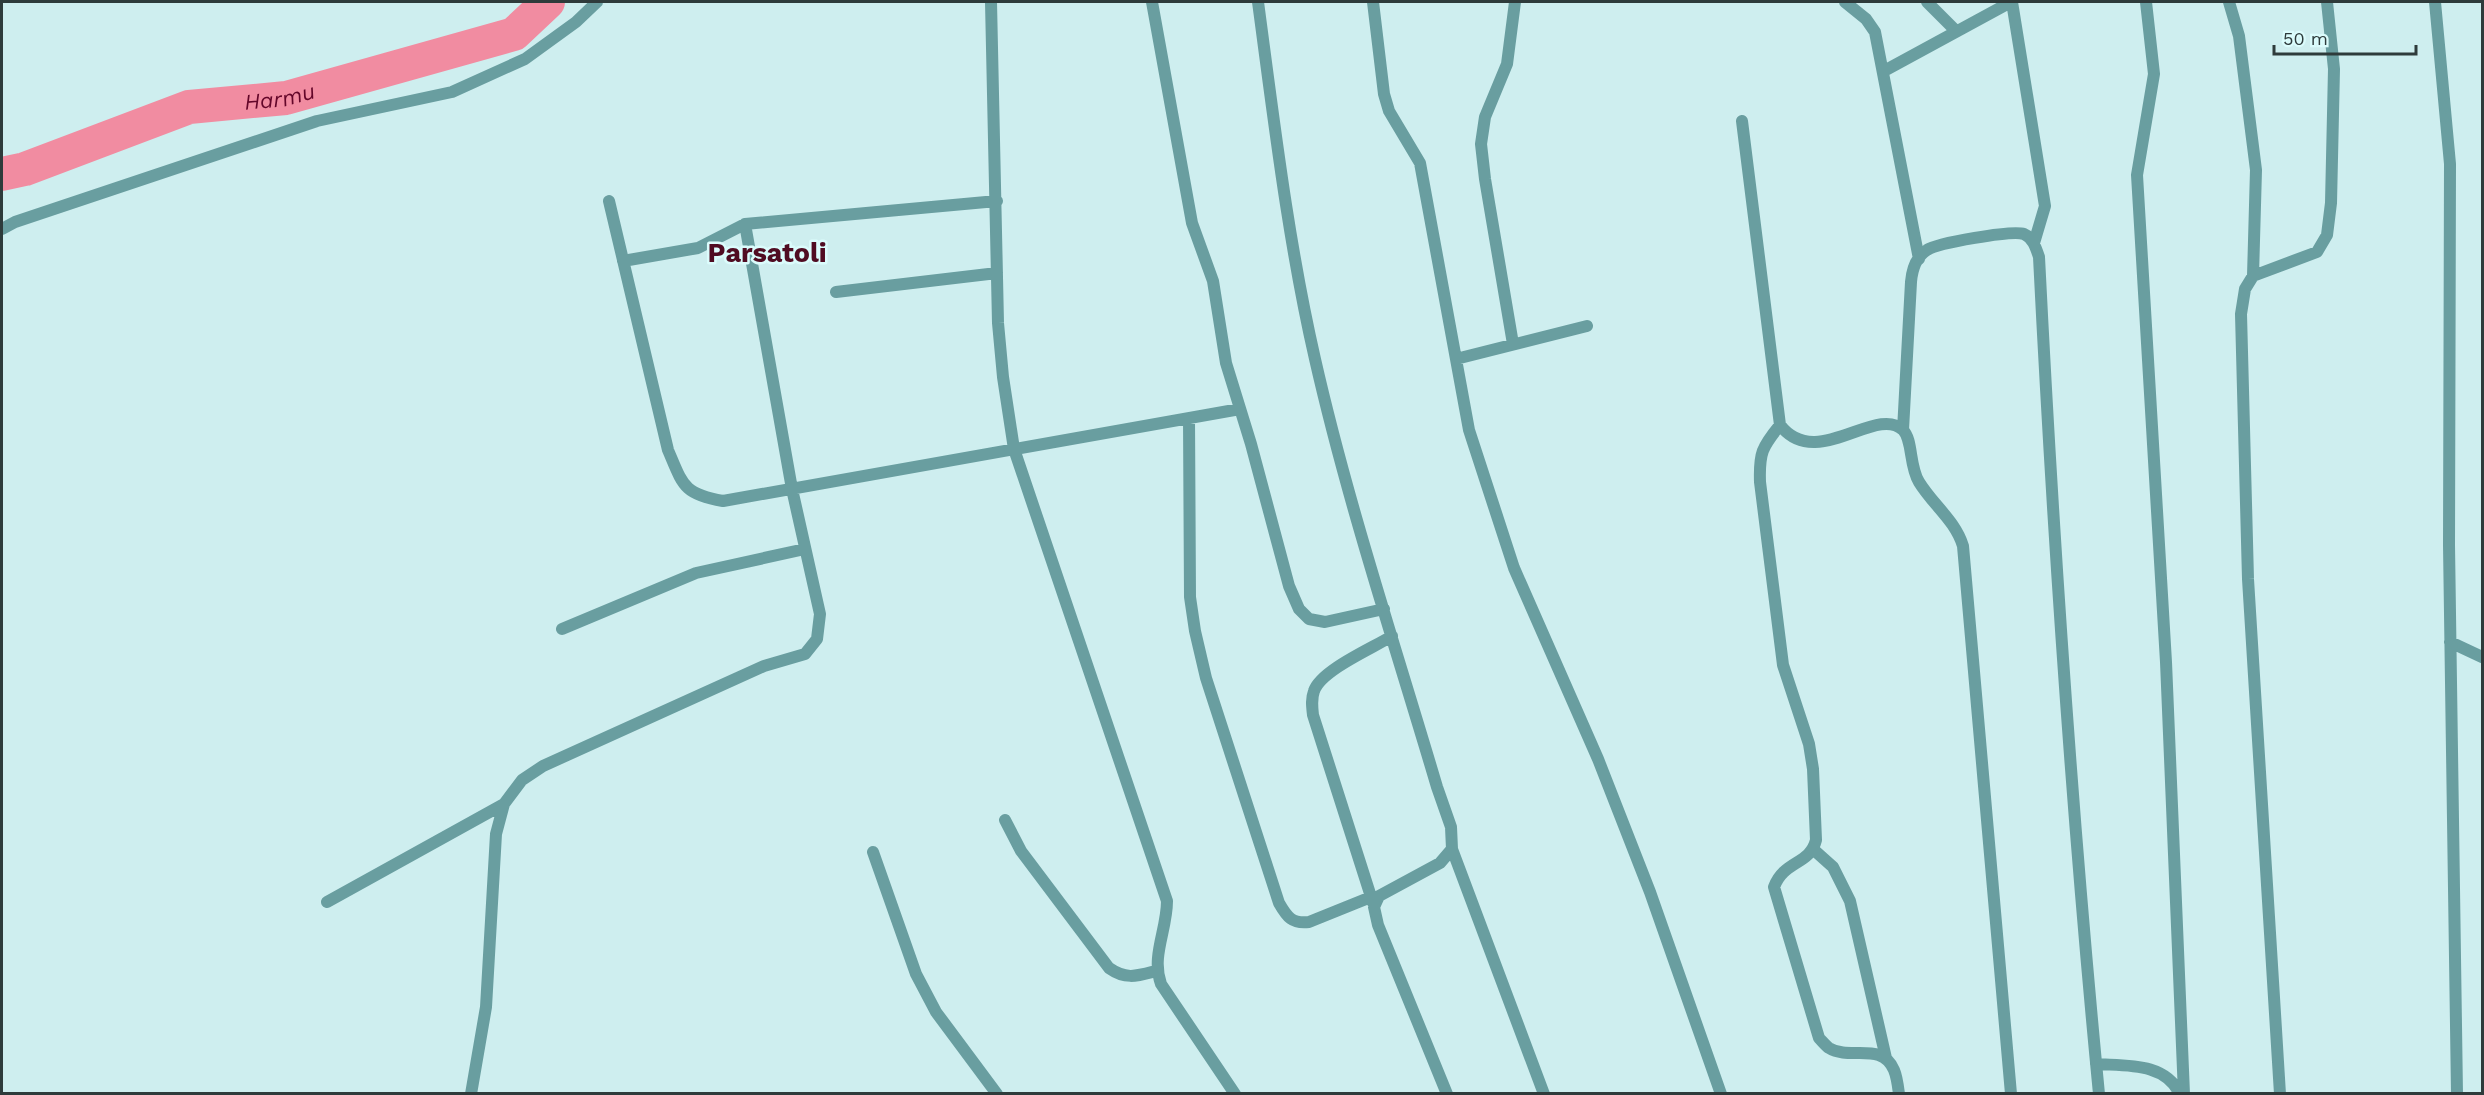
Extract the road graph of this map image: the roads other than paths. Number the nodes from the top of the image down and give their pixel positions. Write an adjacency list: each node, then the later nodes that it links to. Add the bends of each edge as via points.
1 (597, 2): 20 (street, via 525,59 452,92 317,121)
2 (991, 2): 18 (street)
3 (1152, 2): 30 (street, via 1185,196 1213,281 1226,363)
4 (1258, 2): 37 (street, via 1284,198 1314,358)
5 (1373, 2): 29 (street, via 1384,94 1389,111 1420,163)
6 (1515, 2): 28 (street, via 1507,64 1485,117 1481,144)
7 (1845, 2): 15 (street, via 1875,32)
8 (1927, 2): 14 (street)
9 (2011, 2): 14 (street); 21 (street, via 2044,206)
10 (2146, 2): 61 (street, via 2154,74 2137,175 2166,662)
11 (2229, 2): 25 (street, via 2239,36 2256,170)
12 (2327, 2): 25 (street, via 2334,69 2327,235 2316,252)
13 (2435, 2): 40 (street, via 2450,164)
14 (1956, 31): 15 (street)
15 (1884, 71): 22 (street)
16 (1742, 121): 32 (street)
17 (609, 201): 23 (street)
18 (997, 201): 19 (street); 24 (street)
19 (745, 224): 23 (street, via 698,248); 35 (street)
20 (2, 229)
21 (2034, 243): 22 (street, via 2023,234 2005,234 1928,249); 51 (street, via 2039,257 2079,885)
22 (1919, 259): 33 (street, via 1912,270)
23 (623, 261): 35 (street, via 668,450 683,486 703,498 723,501)
24 (997, 273): 26 (street); 34 (street, via 1000,351)
25 (2253, 276): 62 (street, via 2245,289 2241,314 2248,579)
26 (836, 292)
27 (1587, 326): 28 (street)
28 (1513, 344): 29 (street)
29 (1456, 358): 57 (street, via 1469,430 1514,568 1598,759 1646,881)
30 (1240, 409): 31 (street); 37 (street, via 1289,586 1299,609 1309,619 1325,622)
31 (1190, 418): 34 (street); 48 (street, via 1190,597 1197,643 1279,903 1288,917 1298,923)
32 (1780, 425): 33 (street, via 1798,441 1816,443 1892,424); 45 (street, via 1759,458 1760,482 1783,665 1814,769)
33 (1903, 430): 59 (street, via 1909,442 1911,469 1958,531 1963,546)
34 (1014, 449): 35 (street); 49 (street, via 1167,901)
35 (792, 489): 36 (street)
36 (805, 549): 38 (street, via 696,573); 42 (street, via 820,614 817,639 805,654 764,666 543,766 522,780)
37 (1384, 609): 39 (street)
38 (562, 629)
39 (1392, 636): 44 (street, via 1452,827); 48 (street, via 1323,676 1311,701)
40 (2450, 642): 41 (street); 63 (street)
41 (2482, 657)
42 (504, 804): 47 (street); 52 (street, via 496,834 486,1007)
43 (1005, 820): 49 (street, via 1021,851 1109,968 1132,977)
44 (1452, 849): 48 (street, via 1440,863); 56 (street)
45 (1814, 849): 50 (street, via 1833,867 1850,901); 50 (street, via 1786,867 1774,887 1820,1038 1829,1048 1846,1054 1872,1052)
46 (873, 852): 53 (street, via 916,974 936,1012)
47 (327, 902)
48 (1373, 902): 55 (street, via 1378,925)
49 (1156, 971): 54 (street, via 1166,993)
50 (1886, 1058): 58 (street, via 1894,1069)
51 (2096, 1064): 60 (street); 61 (street, via 2145,1067 2161,1072)
52 (471, 1094)
53 (997, 1094)
54 (1234, 1094)
55 (1447, 1094)
56 (1544, 1094)
57 (1721, 1094)
58 (1899, 1094)
59 (2011, 1094)
60 (2099, 1094)
61 (2182, 1094)
62 (2280, 1094)
63 (2457, 1094)

